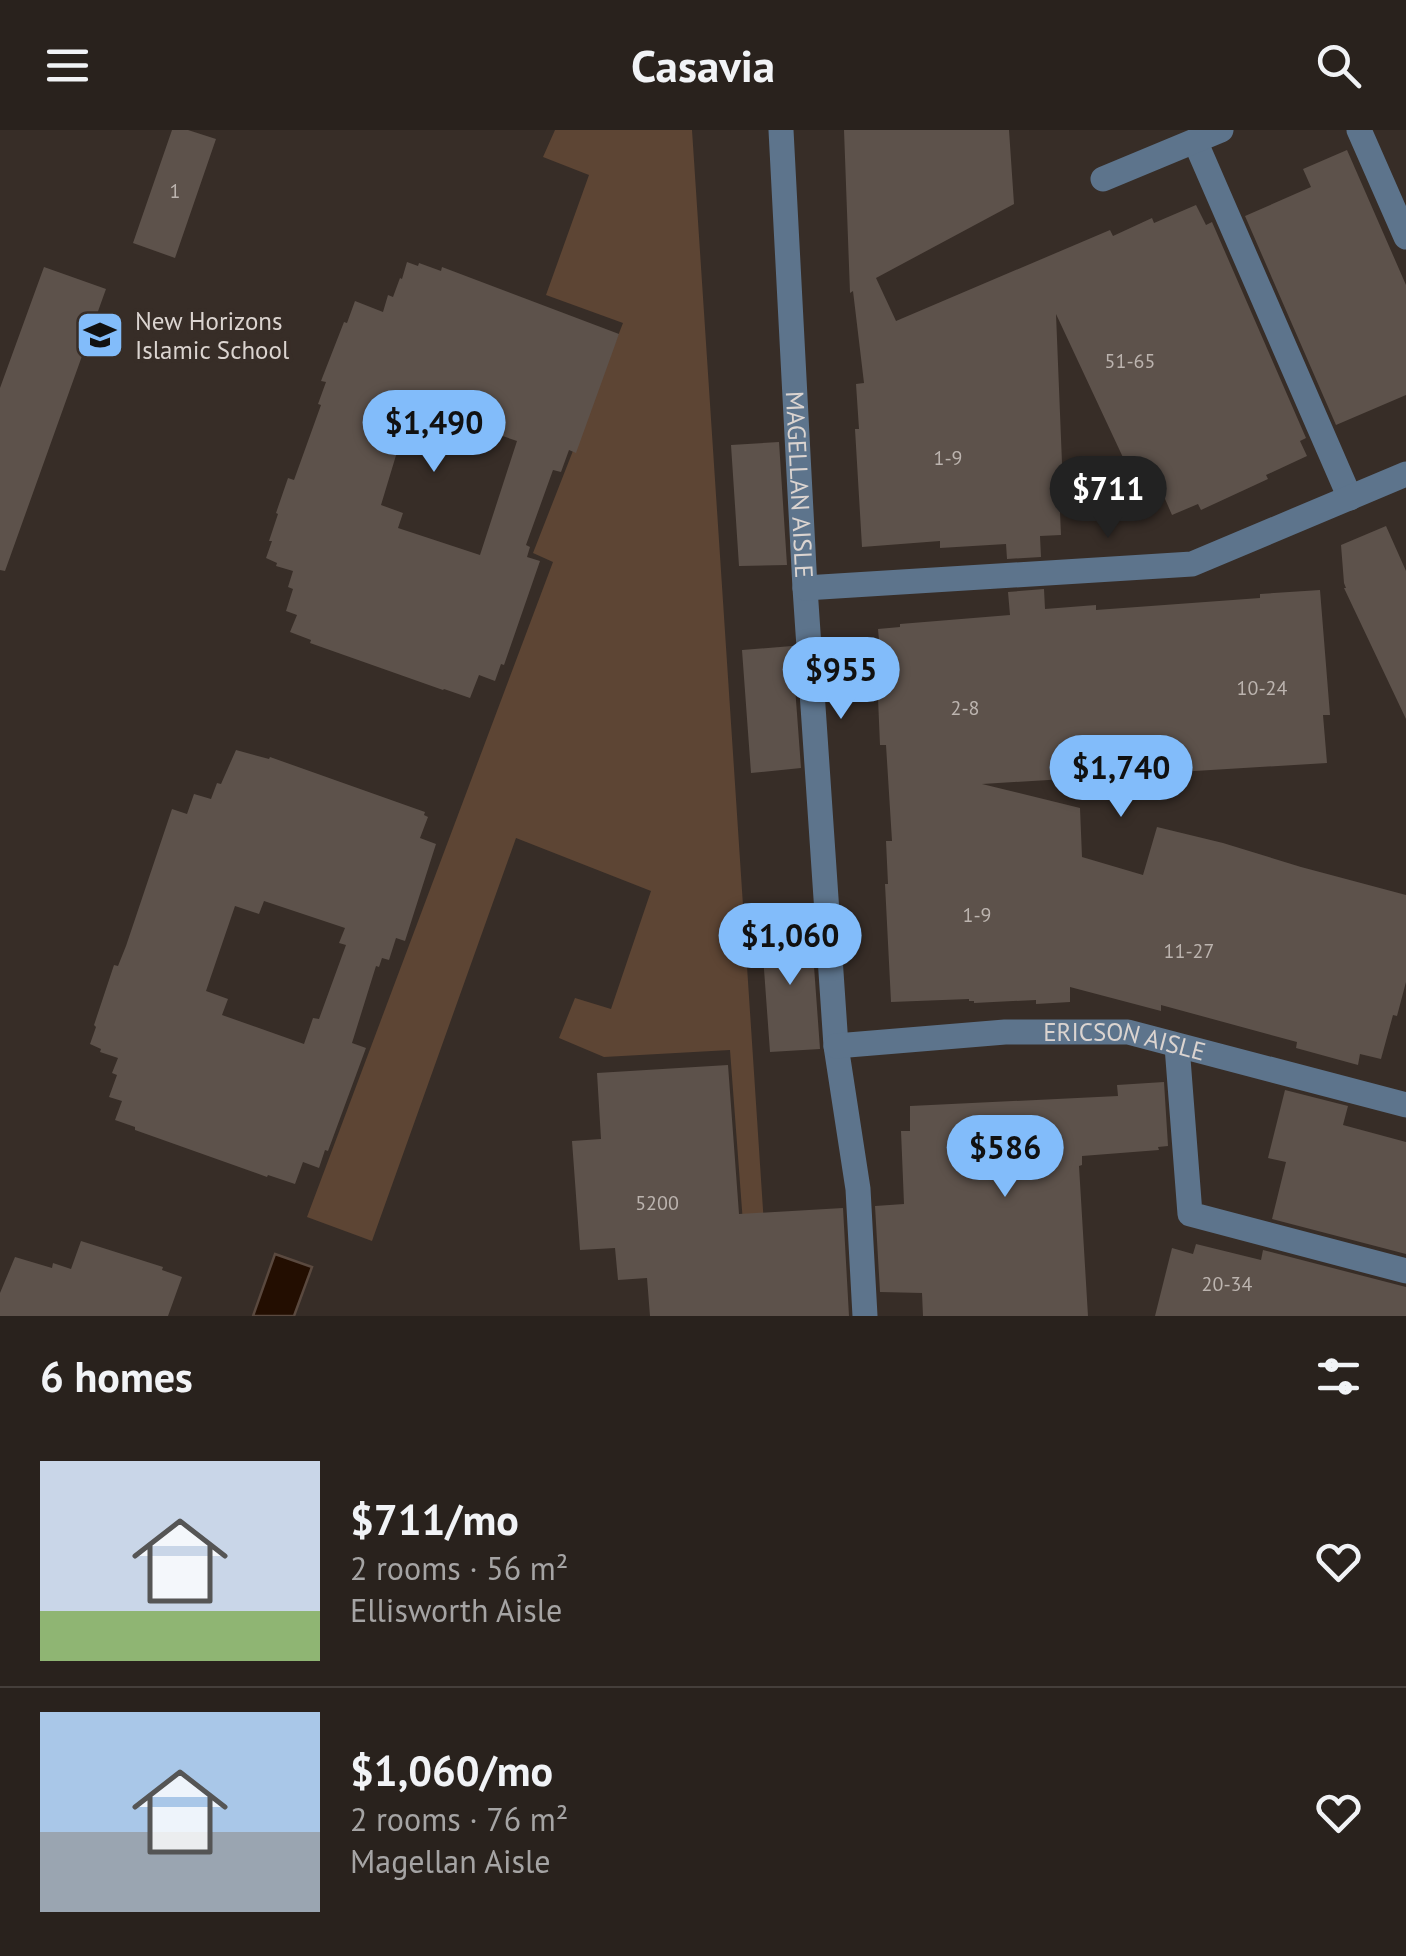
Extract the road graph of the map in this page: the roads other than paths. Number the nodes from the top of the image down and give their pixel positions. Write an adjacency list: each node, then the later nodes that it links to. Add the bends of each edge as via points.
1 (781, 130): 9 (street, MAGELLAN AISLE)
2 (1221, 130): 4 (street)
3 (1359, 130): 6 (street)
4 (1195, 140): 5 (street); 8 (street)
5 (1103, 179)
6 (1406, 237)
7 (1406, 474): 8 (street)
8 (1350, 498): 9 (street, via 1192,564)
9 (804, 588): 10 (street, MAGELLAN AISLE)
10 (836, 1046): 11 (street, ERICSON AISLE, via 1005,1032 1128,1032); 14 (street, MAGELLAN AISLE, via 858,1188)
11 (1178, 1046): 12 (street, ERICSON AISLE); 13 (street, via 1190,1214)
12 (1406, 1105)
13 (1406, 1270)
14 (866, 1316)

